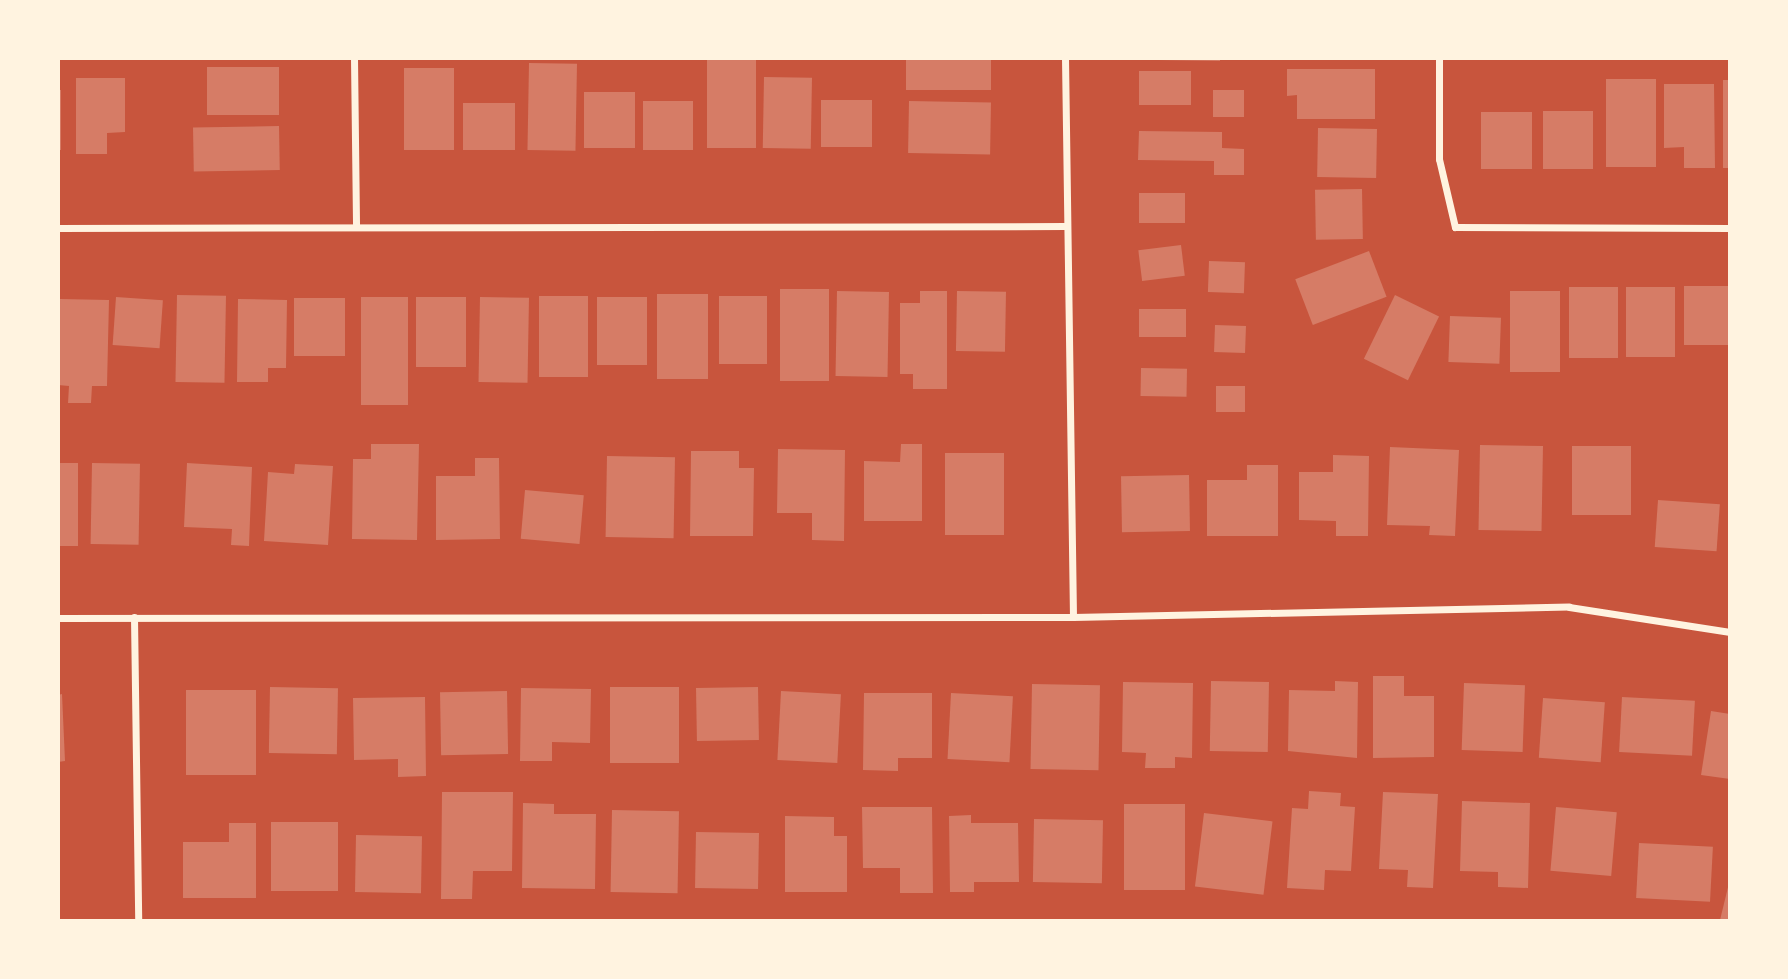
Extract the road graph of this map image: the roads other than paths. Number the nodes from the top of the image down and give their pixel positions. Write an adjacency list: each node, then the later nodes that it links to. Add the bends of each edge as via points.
1 (354, 58): 4 (street)
2 (1065, 58): 5 (street)
3 (1439, 58): 7 (street, via 1439,159 1455,227)
4 (356, 225): 5 (street); 6 (street)
5 (1065, 226): 9 (street)
6 (58, 228)
7 (1730, 228)
8 (134, 617): 9 (street); 10 (street); 12 (street)
9 (1073, 617): 11 (street, via 1569,607)
10 (58, 618)
11 (1730, 632)
12 (138, 921)

